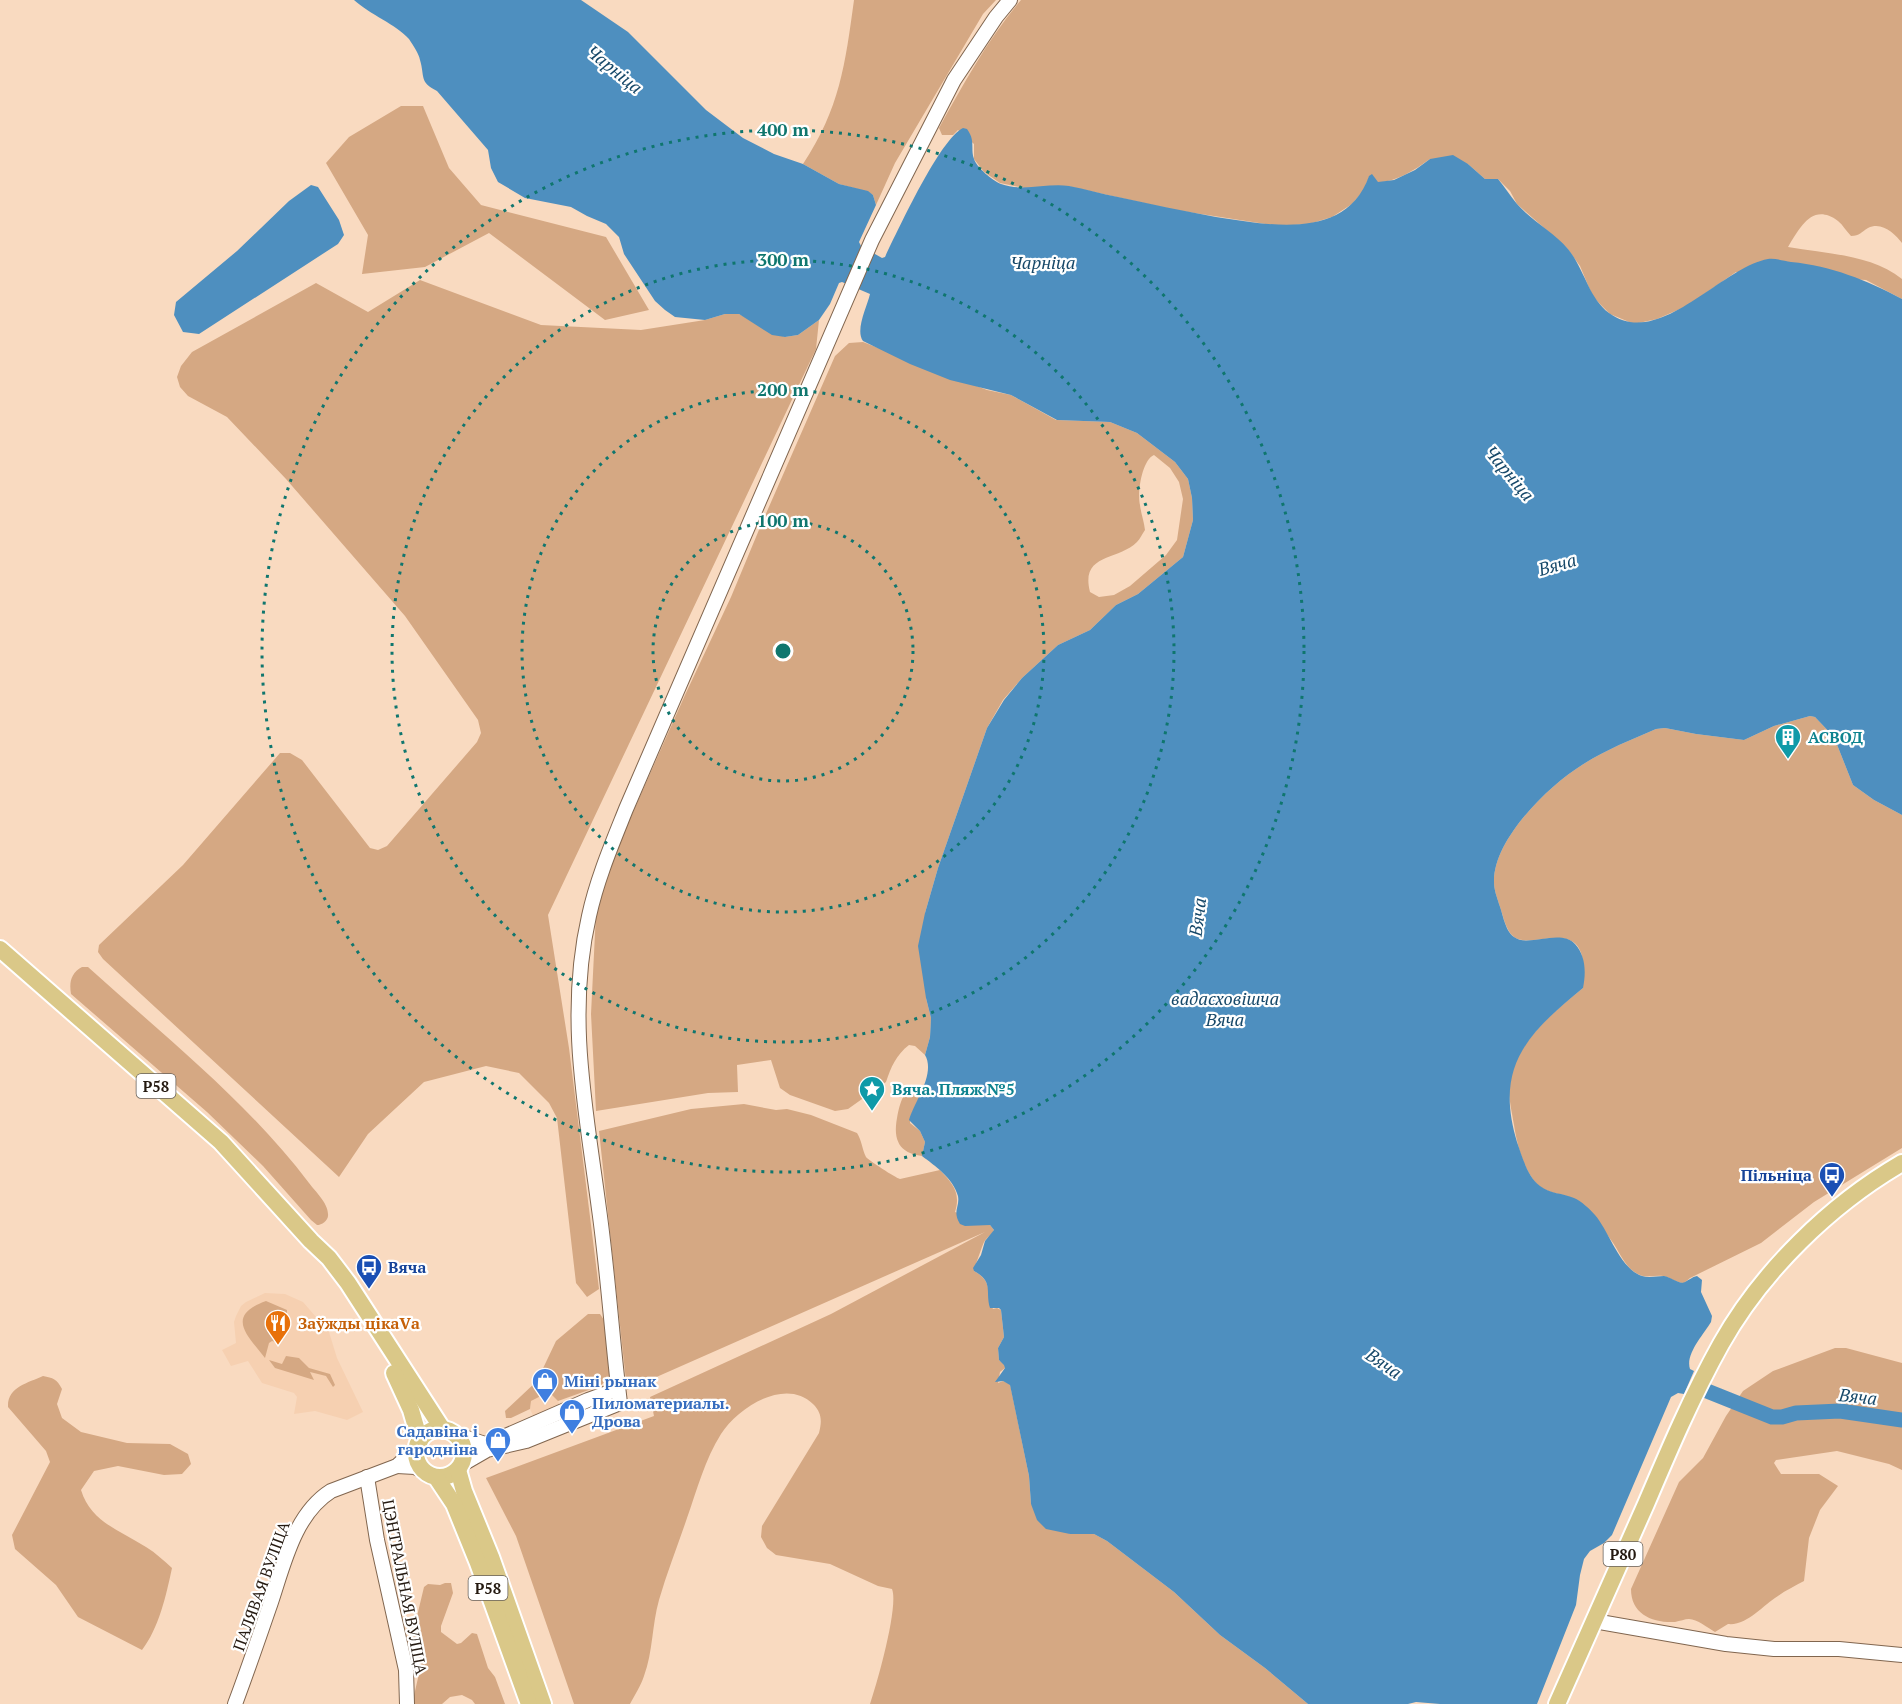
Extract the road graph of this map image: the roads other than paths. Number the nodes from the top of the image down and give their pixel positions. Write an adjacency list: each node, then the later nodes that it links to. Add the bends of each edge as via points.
1 (1010, 0): 5 (street, via 954,80 872,240 598,880 582,963 579,1066 600,1210)
2 (0, 949): 4 (main road, Р58, via 221,1142)
3 (1902, 1163): 12 (main road, Р80, via 1807,1234 1758,1290 1722,1342 1690,1404)
4 (310, 1240): 6 (main road, Р58, via 348,1283); 7 (main road, Р58, via 404,1393)
5 (619, 1396): 6 (street, via 588,1400 485,1444); 9 (street, via 526,1441 488,1450)
6 (449, 1432): 7 (main road, via 434,1430); 9 (main road, Р58, via 463,1445)
7 (418, 1444): 8 (street); 10 (main road, Р58, via 418,1463)
8 (397, 1466): 10 (street, via 414,1467); 11 (street, ПАЛЯВАЯ ВУЛІЦА)
9 (460, 1467): 10 (main road, via 448,1476); 17 (main road, Р58, via 464,1491)
10 (432, 1476): 16 (main road, Р58, via 454,1504)
11 (367, 1477): 14 (street, ПАЛЯВАЯ ВУЛІЦА, via 322,1497 303,1519); 15 (street, ЦЭНТРАЛЬНАЯ ВУЛІЦА, via 406,1670)
12 (1594, 1621): 13 (street, via 1726,1644); 18 (main road, Р80)
13 (1902, 1655)
14 (235, 1704)
15 (406, 1704)
16 (529, 1704)
17 (543, 1704)
18 (1557, 1704)

